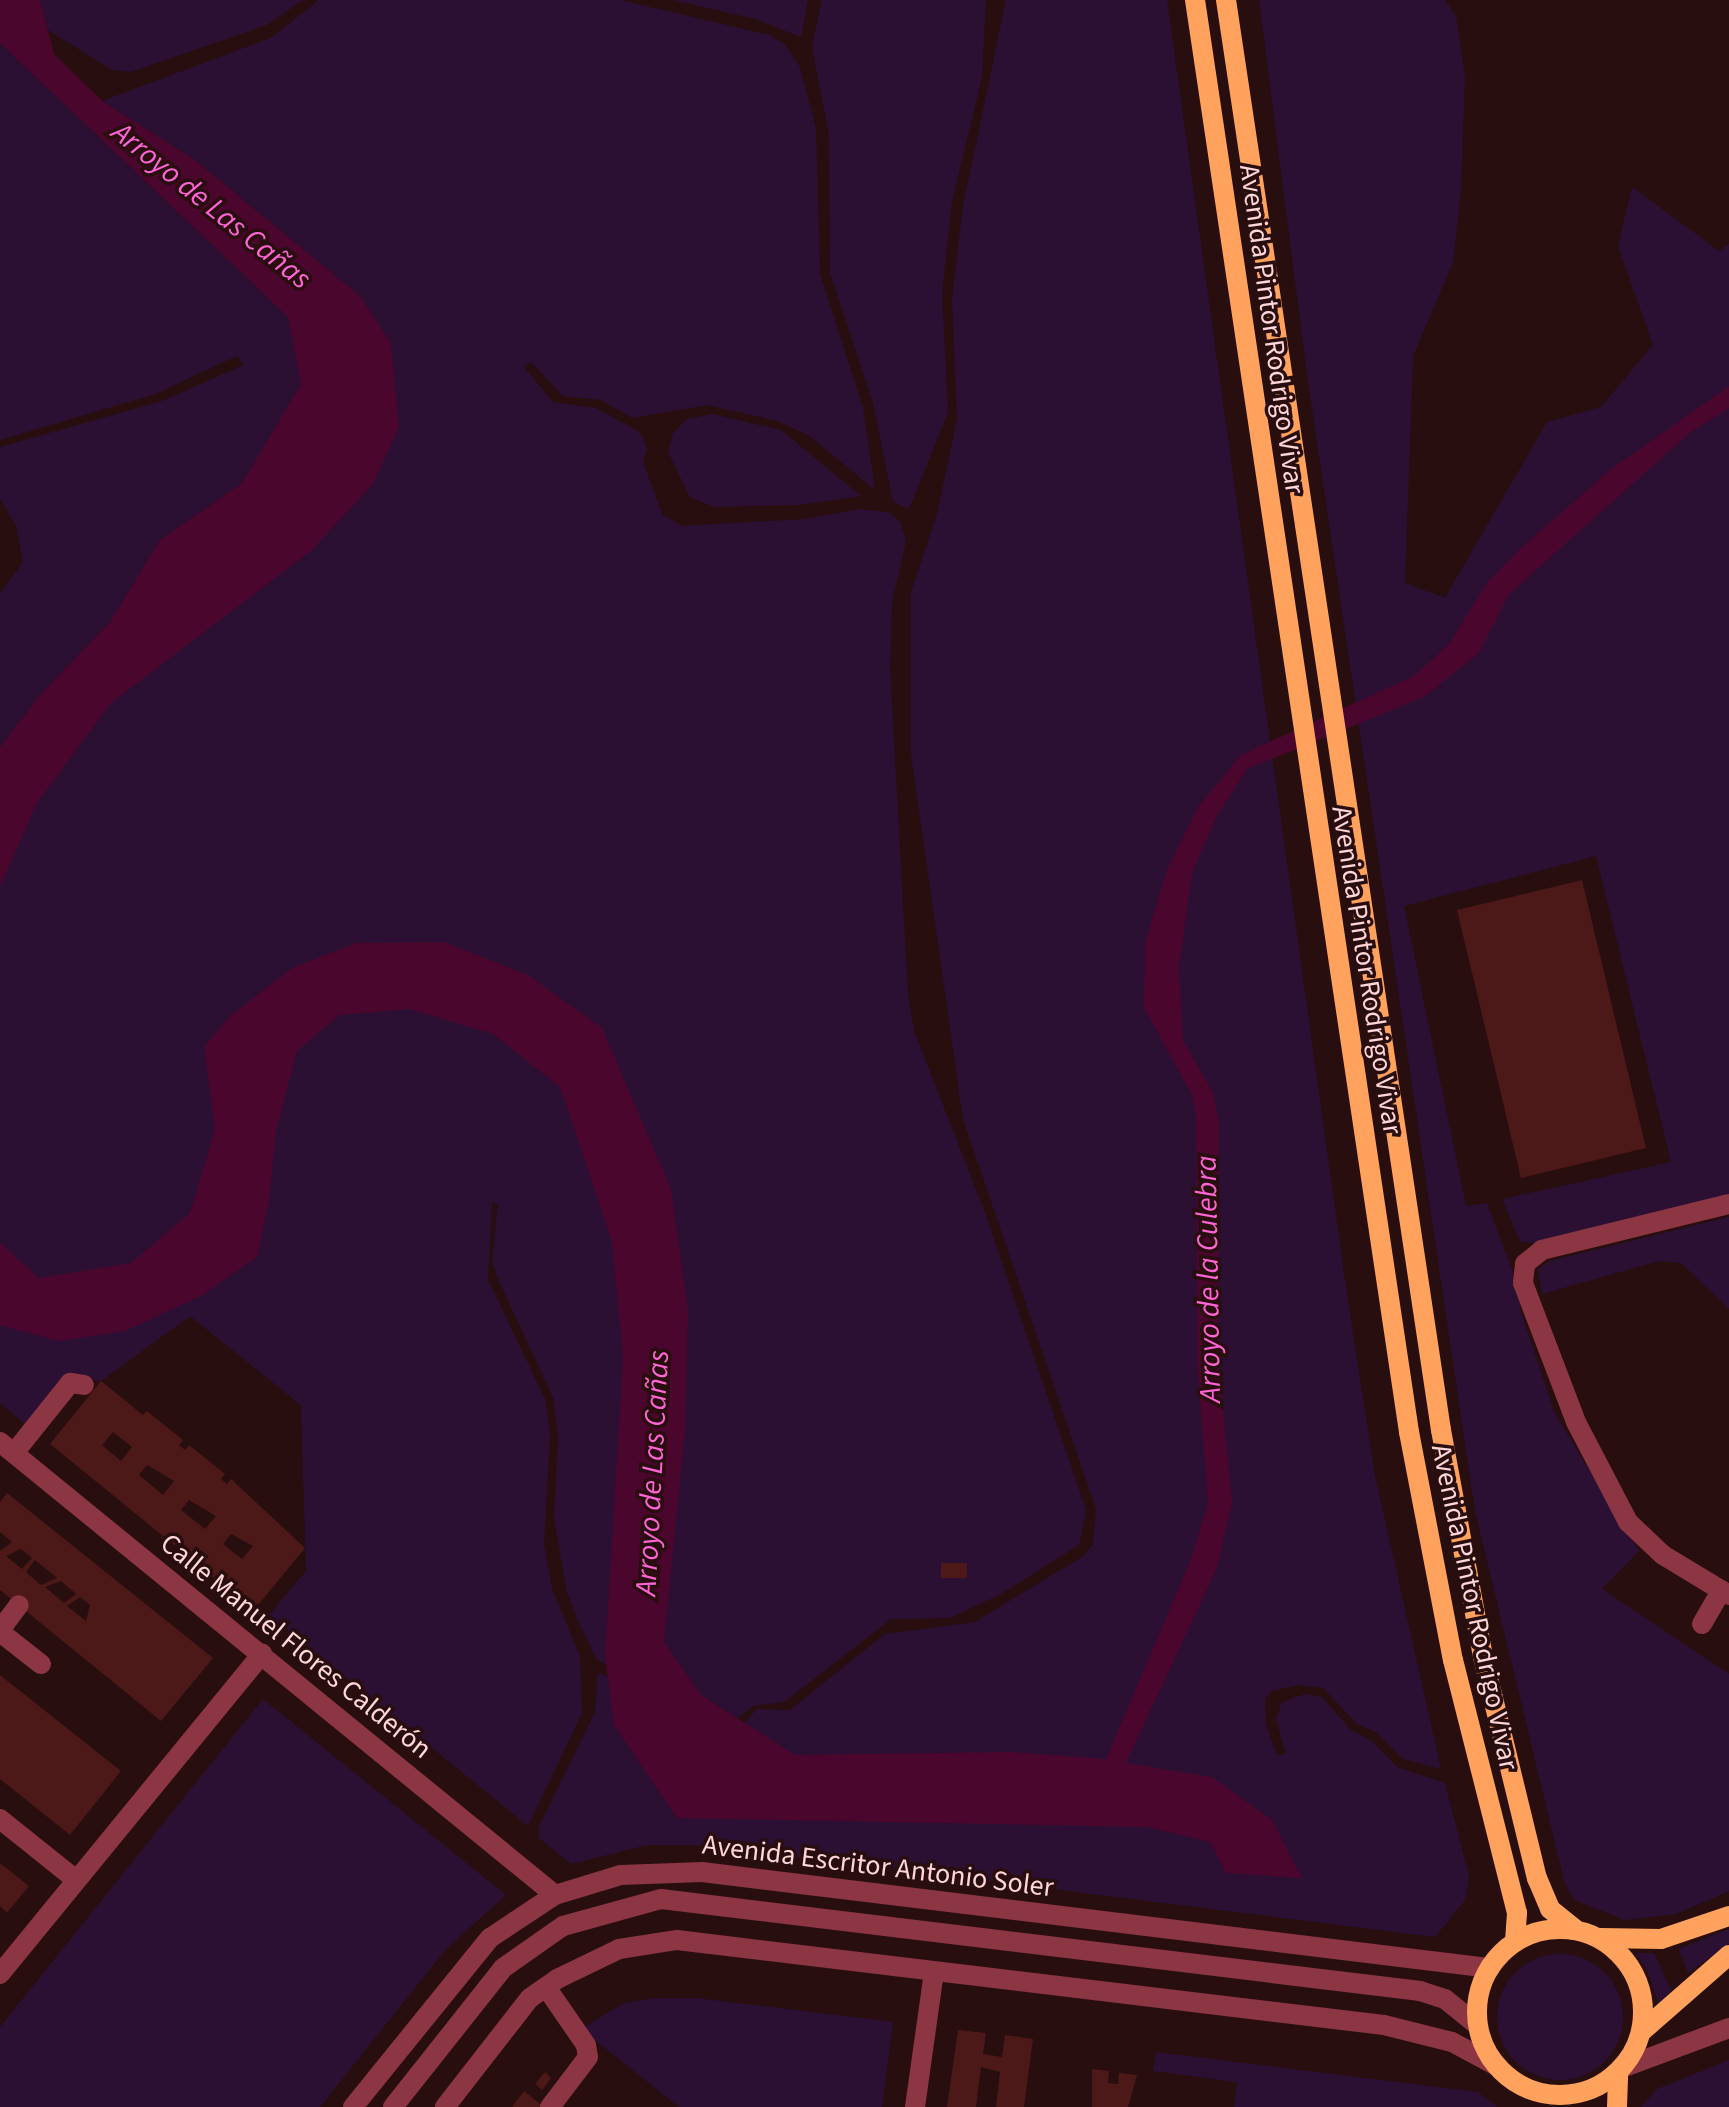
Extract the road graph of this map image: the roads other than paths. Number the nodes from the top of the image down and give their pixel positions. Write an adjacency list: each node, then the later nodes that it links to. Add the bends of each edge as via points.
1 (1195, 0): 18 (main road, Avenida Pintor Rodrigo Vivar, via 1409,1432 1453,1660 1517,1913)
2 (1226, 0): 16 (main road, Avenida Pintor Rodrigo Vivar, via 1441,1430 1483,1657 1537,1878 1550,1909)
3 (1729, 1204): 6 (street, via 1542,1250 1525,1264 1523,1283 1576,1422 1628,1522 1663,1555)
4 (84, 1385): 5 (street, via 70,1383)
5 (4, 1448): 10 (street, Calle Manuel Flores Calderón)
6 (1725, 1593): 8 (street)
7 (19, 1605): 9 (street)
8 (1702, 1624)
9 (0, 1631): 11 (street)
10 (262, 1654): 13 (street); 14 (street, Calle Manuel Flores Calderón)
11 (41, 1664)
12 (0, 1819): 13 (street)
13 (75, 1879): 22 (street)
14 (555, 1895): 20 (street, Avenida Escritor Antonio Soler, via 621,1875 702,1872); 30 (street, Avenida Escritor Antonio Soler, via 490,1938)
15 (1729, 1916): 17 (main road, via 1661,1939)
16 (1575, 1929): 17 (main road); 18 (main road, via 1546,1929)
17 (1599, 1938): 26 (main road, via 1617,1950 1636,1977 1644,2009)
18 (1515, 1942): 20 (main road)
19 (1729, 1955): 26 (main road)
20 (1490, 1968): 24 (main road, via 1476,2005)
21 (934, 1971): 23 (street, via 677,1940 619,1949); 27 (street, via 1399,2028 1452,2042); 34 (street)
22 (0, 1974)
23 (546, 1987): 32 (street, via 530,1998); 33 (street, via 586,2045 588,2057)
24 (1477, 2025): 27 (main road); 31 (street, Avenida Escritor Antonio Soler, via 1445,1999 1420,1991 661,1899 627,1904 563,1926 503,1968)
25 (1729, 2028): 28 (street)
26 (1641, 2032): 28 (main road)
27 (1495, 2065): 29 (main road, via 1513,2082)
28 (1620, 2070): 29 (main road); 35 (main road)
29 (1554, 2102)
30 (353, 2107)
31 (393, 2107)
32 (445, 2107)
33 (550, 2107)
34 (915, 2107)
35 (1617, 2107)

